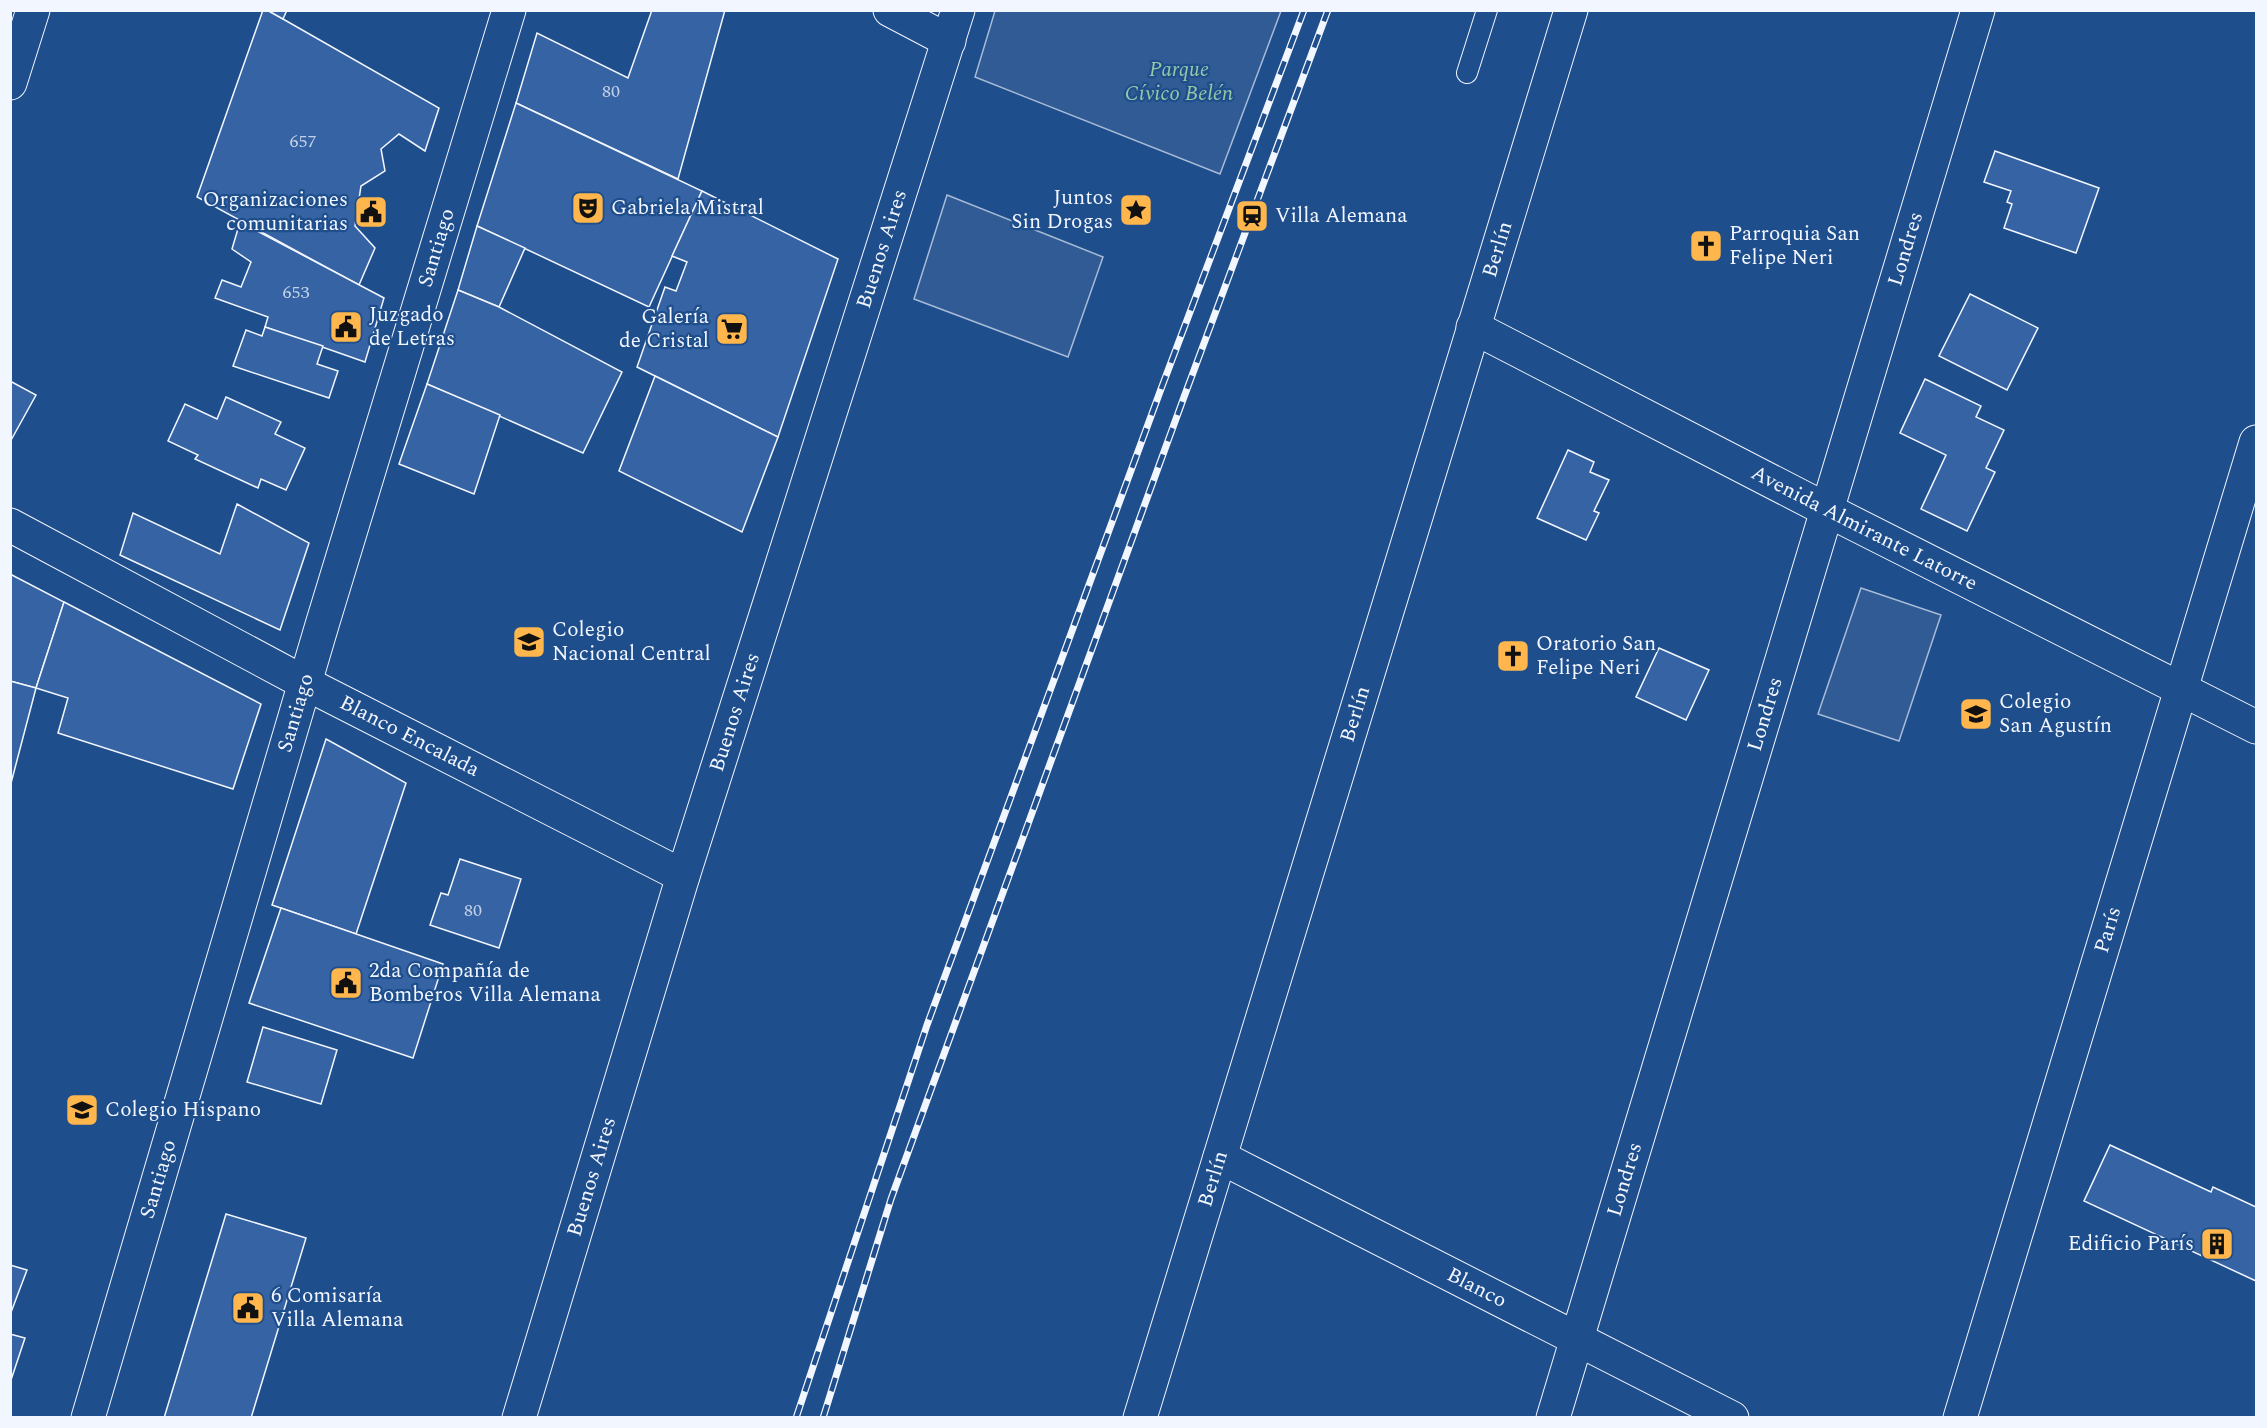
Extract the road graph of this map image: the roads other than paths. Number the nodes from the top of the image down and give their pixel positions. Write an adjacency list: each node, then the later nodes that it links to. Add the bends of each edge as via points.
1 (33, 10): 10 (street)
2 (509, 10): 15 (street, Santiago)
3 (890, 10): 8 (street)
4 (958, 10): 8 (street, Buenos Aires)
5 (1487, 10): 9 (lane)
6 (1571, 10): 11 (street, Berlín)
7 (1978, 10): 13 (street, Londres)
8 (949, 41): 18 (street, Buenos Aires)
9 (1467, 73)
10 (10, 82)
11 (1473, 327): 13 (street, Avenida Almirante Latorre); 19 (street, Berlín)
12 (2256, 442): 16 (street, París)
13 (1827, 510): 16 (street, Avenida Almirante Latorre); 20 (street, Londres)
14 (10, 525): 15 (street, Blanco Encalada)
15 (305, 683): 18 (street, Blanco Encalada); 21 (street, Santiago)
16 (2180, 688): 17 (street, Avenida Almirante Latorre); 26 (street, París)
17 (2256, 727)
18 (683, 876): 22 (street, Buenos Aires)
19 (1220, 1157): 20 (street, Blanco); 23 (street, Berlín)
20 (1576, 1338): 24 (street, Londres); 25 (street, Blanco)
21 (88, 1418)
22 (519, 1418)
23 (1140, 1418)
24 (1553, 1418)
25 (1732, 1418)
26 (1960, 1418)

